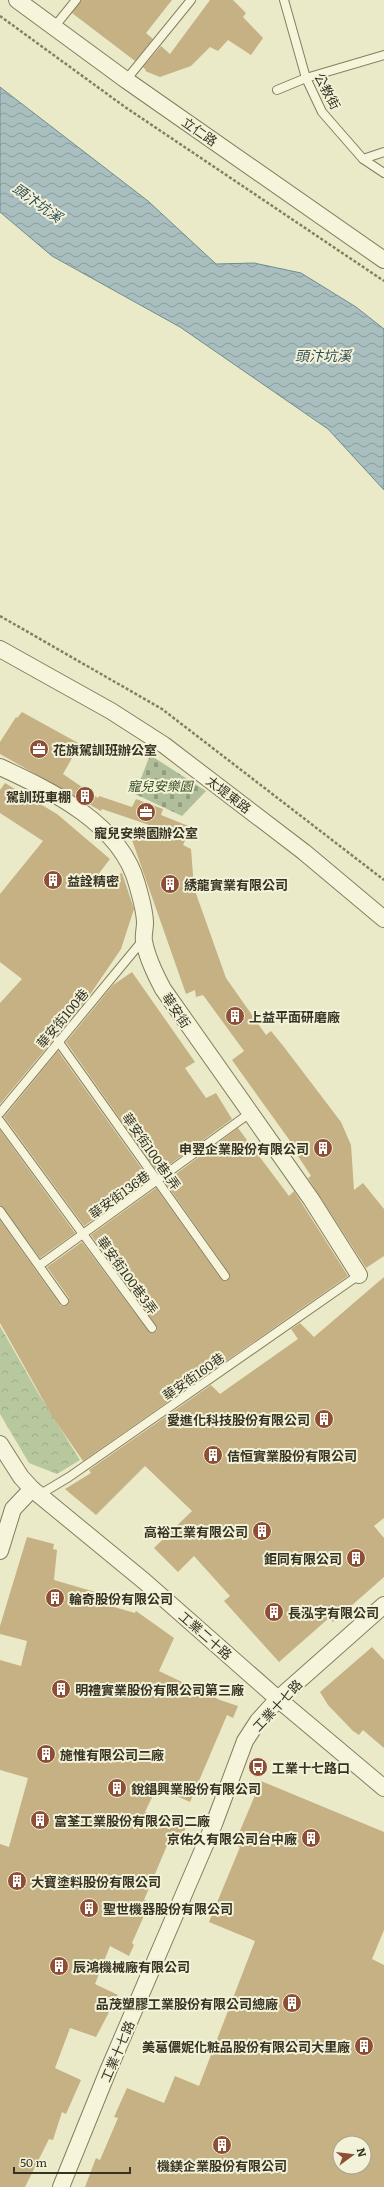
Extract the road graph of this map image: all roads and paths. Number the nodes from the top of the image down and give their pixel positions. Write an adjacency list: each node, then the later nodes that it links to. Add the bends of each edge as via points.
1 (17, 0): 6 (street, 立仁路)
2 (76, 0): 6 (lane)
3 (191, 0): 9 (lane)
4 (284, 0): 8 (lane, 公教街)
5 (0, 16): 15 (path, via 151,125)
6 (55, 26): 9 (street, 立仁路)
7 (384, 55): 8 (lane)
8 (306, 78): 10 (lane); 12 (lane, 公教街, via 322,112)
9 (126, 80): 14 (street, 立仁路)
10 (278, 90)
11 (384, 152): 12 (lane)
12 (363, 159): 13 (lane, 公教街)
13 (384, 173)
14 (384, 260)
15 (384, 281)
16 (0, 616): 19 (path, via 162,710)
17 (0, 649): 20 (street, 太堤東路, via 110,711 164,745 304,852)
18 (0, 767): 21 (street, 華安街, via 40,786 76,808 115,841 126,857 137,883 145,921)
19 (384, 880)
20 (384, 919)
21 (144, 940): 22 (lane, 華安街100巷); 24 (street, 華安街, via 163,989)
22 (58, 1041): 23 (lane, 華安街100巷); 26 (lane, 華安街100巷1弄)
23 (0, 1113)
24 (250, 1113): 26 (lane, 華安街136巷); 30 (street, 華安街, via 311,1199)
25 (0, 1121): 28 (lane, 華安街100巷3弄)
26 (158, 1180): 28 (lane, 華安街136巷); 31 (lane, 華安街100巷1弄)
27 (0, 1211): 29 (lane)
28 (84, 1235): 29 (lane, 華安街136巷); 33 (lane, 華安街100巷3弄)
29 (40, 1265): 32 (lane)
30 (360, 1275): 35 (lane, 華安街160巷, via 70,1476)
31 (225, 1276)
32 (64, 1301)
33 (152, 1328)
34 (0, 1444): 35 (street, 工業二十路, via 21,1477)
35 (35, 1492): 36 (street, via 13,1509); 38 (street, 工業二十路, via 144,1581)
36 (0, 1551)
37 (384, 1605): 38 (street, 工業十七路)
38 (278, 1699): 39 (street, 工業二十路); 40 (street, 工業十七路, via 258,1721 245,1741 214,1824)
39 (384, 1788)
40 (61, 2187)

